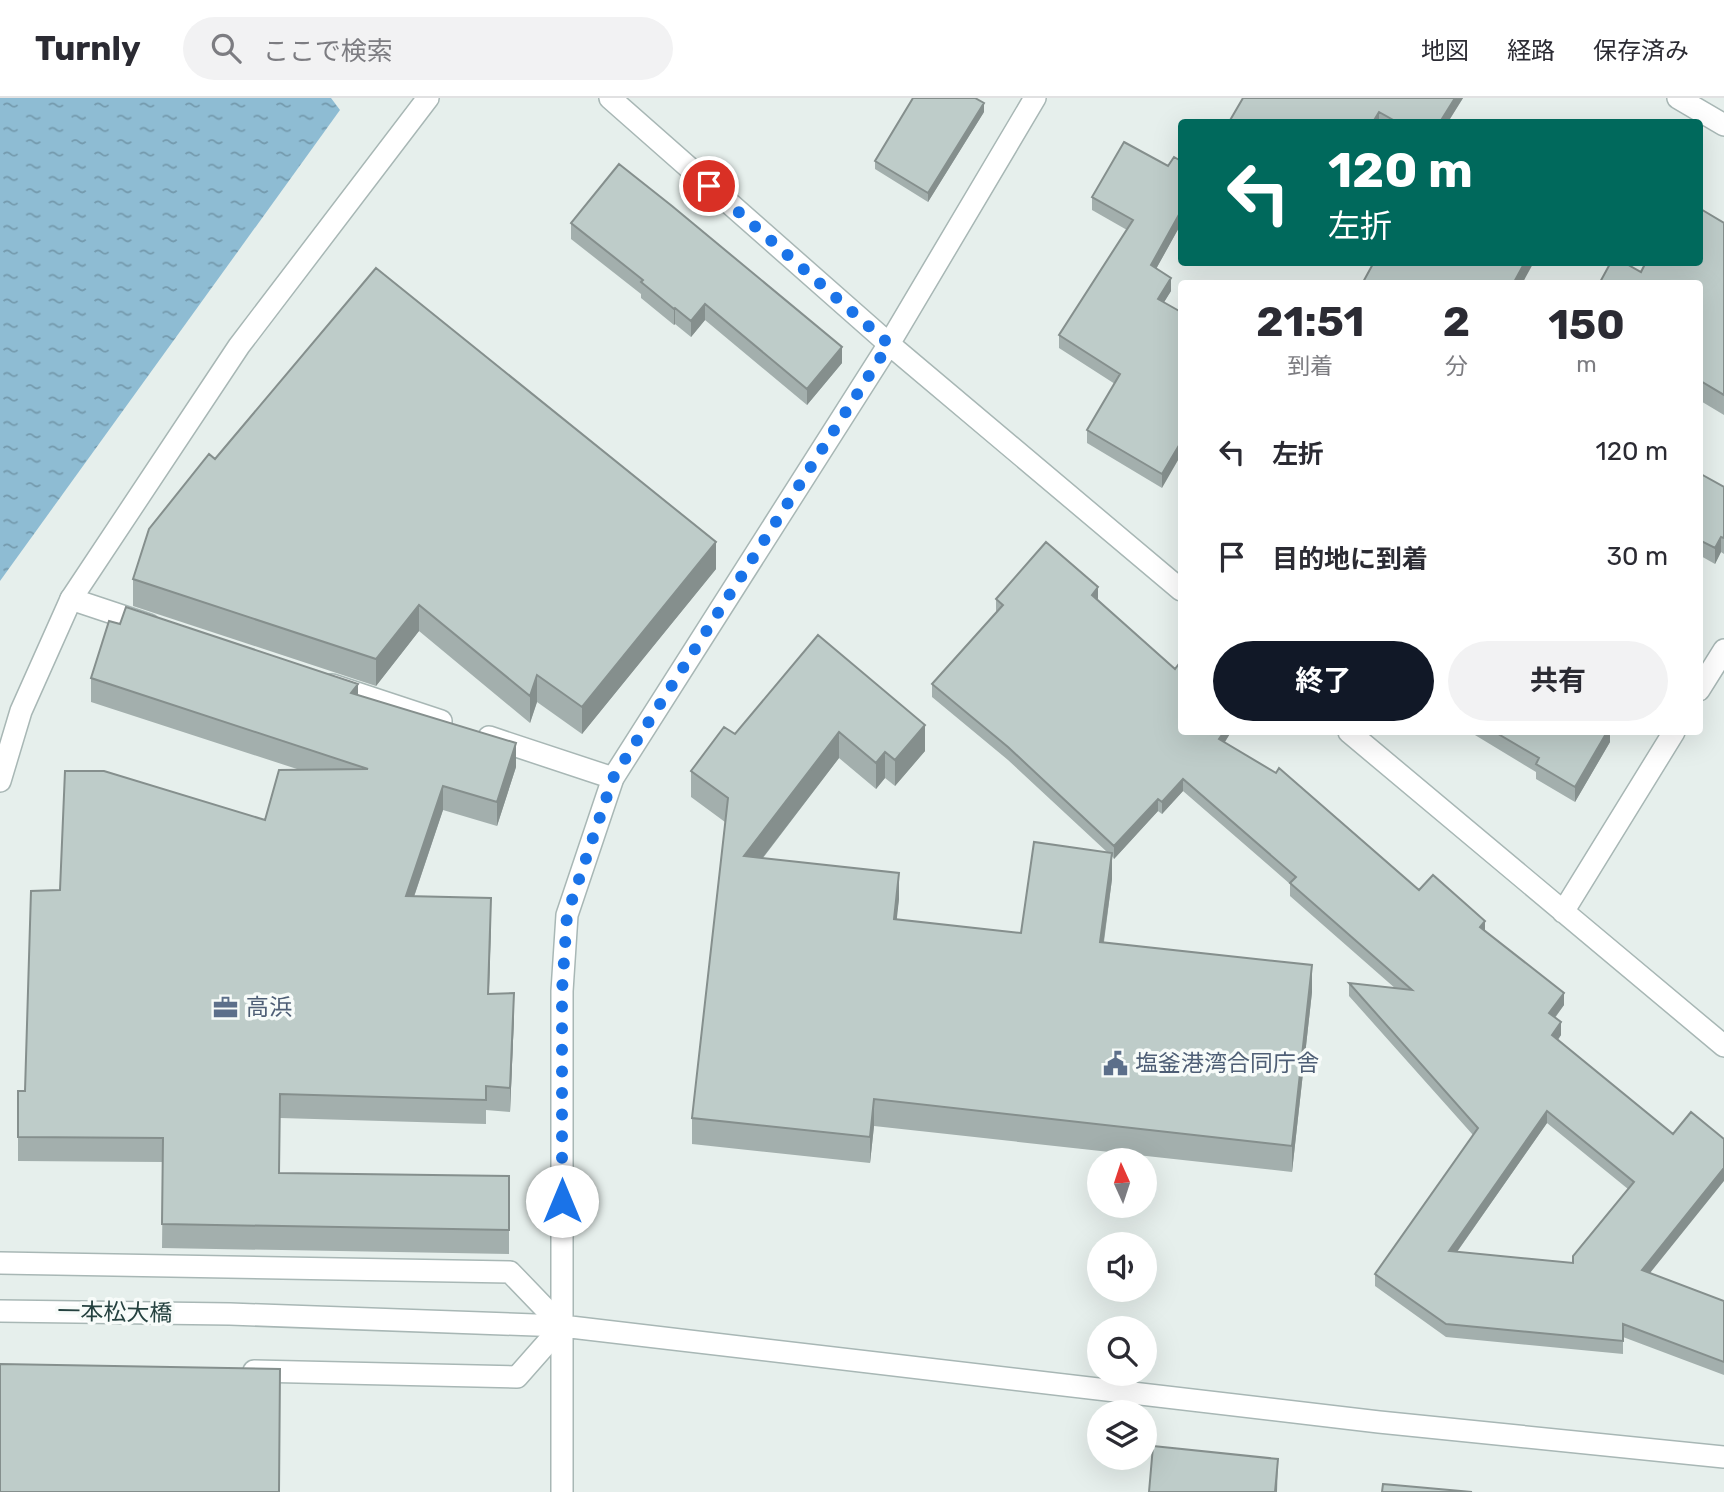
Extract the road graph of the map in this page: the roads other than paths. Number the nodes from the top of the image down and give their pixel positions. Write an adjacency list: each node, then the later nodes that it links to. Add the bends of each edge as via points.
1 (428, 98): 8 (street, via 239,346)
2 (610, 98): 6 (street)
3 (1035, 98): 6 (street)
4 (1678, 98): 5 (street)
5 (1724, 125)
6 (889, 344): 7 (street); 15 (street)
7 (1178, 587)
8 (71, 599): 9 (street); 16 (street, via 20,711)
9 (164, 630)
10 (1724, 649): 12 (street)
11 (309, 678): 15 (street)
12 (1703, 683)
13 (1353, 735): 17 (street)
14 (1672, 735): 17 (street)
15 (613, 778): 21 (street, via 567,915 562,991)
16 (0, 781)
17 (1563, 912): 18 (street)
18 (1724, 1046)
19 (0, 1262): 21 (street, via 510,1272)
20 (0, 1311): 21 (street, 一本松大橋)
21 (562, 1326): 22 (street, via 517,1377); 23 (street, 一本松大橋); 24 (street)
22 (238, 1371)
23 (1724, 1458)
24 (562, 1492)

